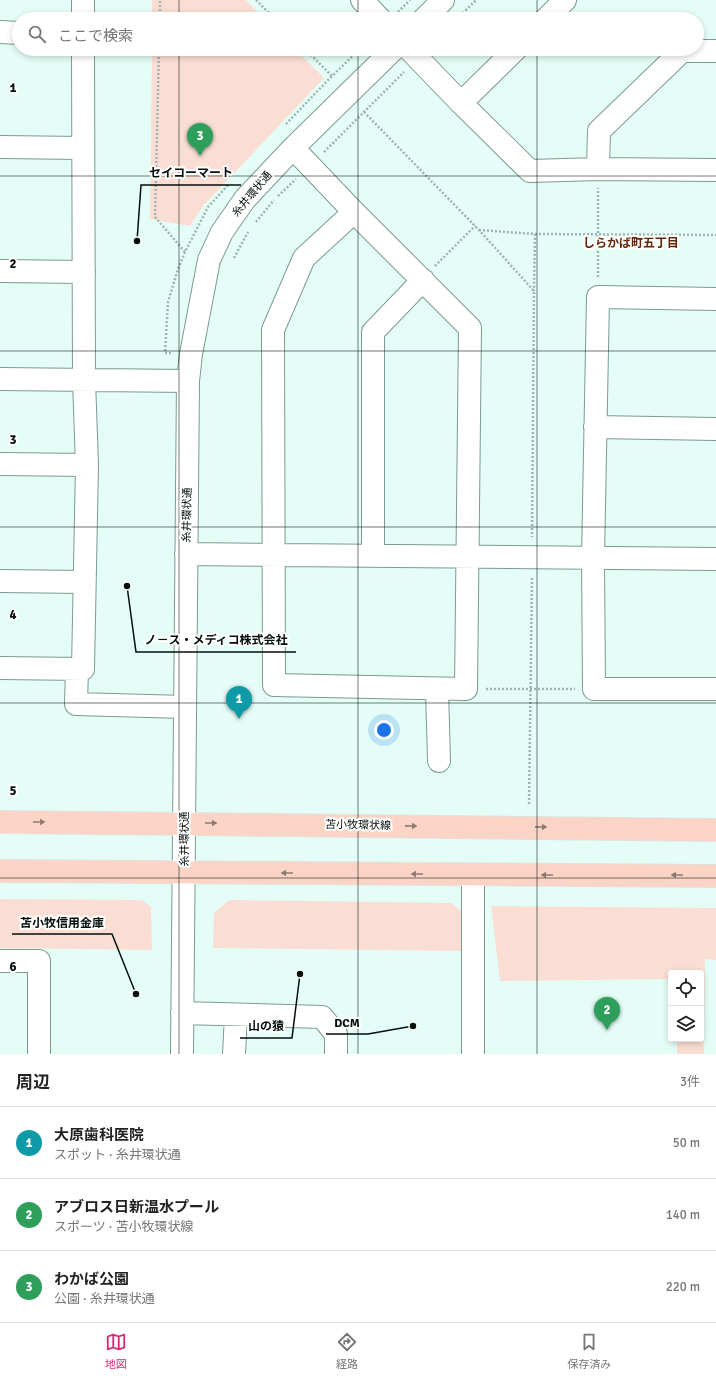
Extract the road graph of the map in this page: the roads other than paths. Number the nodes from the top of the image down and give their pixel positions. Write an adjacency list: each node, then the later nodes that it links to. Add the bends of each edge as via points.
1 (84, 0): 5 (street)
2 (362, 0): 6 (street)
3 (443, 0): 7 (street)
4 (565, 0): 8 (street)
5 (83, 12)
6 (380, 12)
7 (431, 12)
8 (553, 12)
9 (0, 32): 10 (street)
10 (12, 33)
11 (704, 51): 12 (street)
12 (716, 51)
13 (83, 56): 20 (street)
14 (387, 56): 21 (street, 糸井環状通)
15 (416, 56): 18 (street)
16 (509, 56): 18 (street)
17 (677, 56): 22 (street, via 599,131)
18 (461, 103): 22 (street, via 530,171)
19 (0, 147): 20 (street)
20 (82, 148): 26 (street)
21 (293, 148): 24 (street); 31 (street, 糸井環状通, via 246,199 222,232 209,260)
22 (598, 169): 23 (street)
23 (716, 170)
24 (354, 212): 27 (street); 37 (street, via 304,258 274,330)
25 (0, 271): 26 (street)
26 (84, 272): 30 (street)
27 (422, 280): 38 (street, via 373,332); 39 (street, via 470,328)
28 (716, 299): 32 (street, via 598,297)
29 (0, 379): 30 (street)
30 (84, 380): 31 (street); 35 (street)
31 (188, 381): 36 (street, 糸井環状通)
32 (595, 427): 33 (street); 40 (street)
33 (716, 429)
34 (0, 464): 35 (street)
35 (87, 465): 43 (street)
36 (186, 554): 37 (street); 48 (street, 糸井環状通)
37 (273, 555): 38 (street); 46 (street, via 274,685)
38 (373, 556): 39 (street)
39 (468, 557): 40 (street); 46 (street, via 466,689)
40 (593, 558): 41 (street); 47 (street, via 594,689)
41 (716, 559)
42 (0, 581): 43 (street)
43 (84, 582): 45 (street, via 83,669)
44 (0, 668): 45 (street)
45 (77, 669): 48 (street, via 76,704)
46 (437, 688): 49 (street)
47 (716, 689)
48 (185, 707): 51 (street, 糸井環状通)
49 (439, 761)
50 (0, 822): 51 (main road, 苫小牧環状線, one-way to 51)
51 (184, 823): 52 (main road, 苫小牧環状線, one-way to 52); 54 (street, 糸井環状通)
52 (716, 830)
53 (0, 871): 54 (main road)
54 (184, 873): 55 (main road, one-way to 54); 58 (street, 糸井環状通)
55 (473, 875): 56 (main road, one-way to 55); 64 (street)
56 (716, 876)
57 (0, 960): 60 (street, via 39,961)
58 (182, 1013): 59 (street); 61 (street, 糸井環状通)
59 (236, 1015): 62 (street); 63 (street, via 322,1017 336,1034)
60 (39, 1054)
61 (182, 1054)
62 (234, 1054)
63 (336, 1054)
64 (473, 1054)

